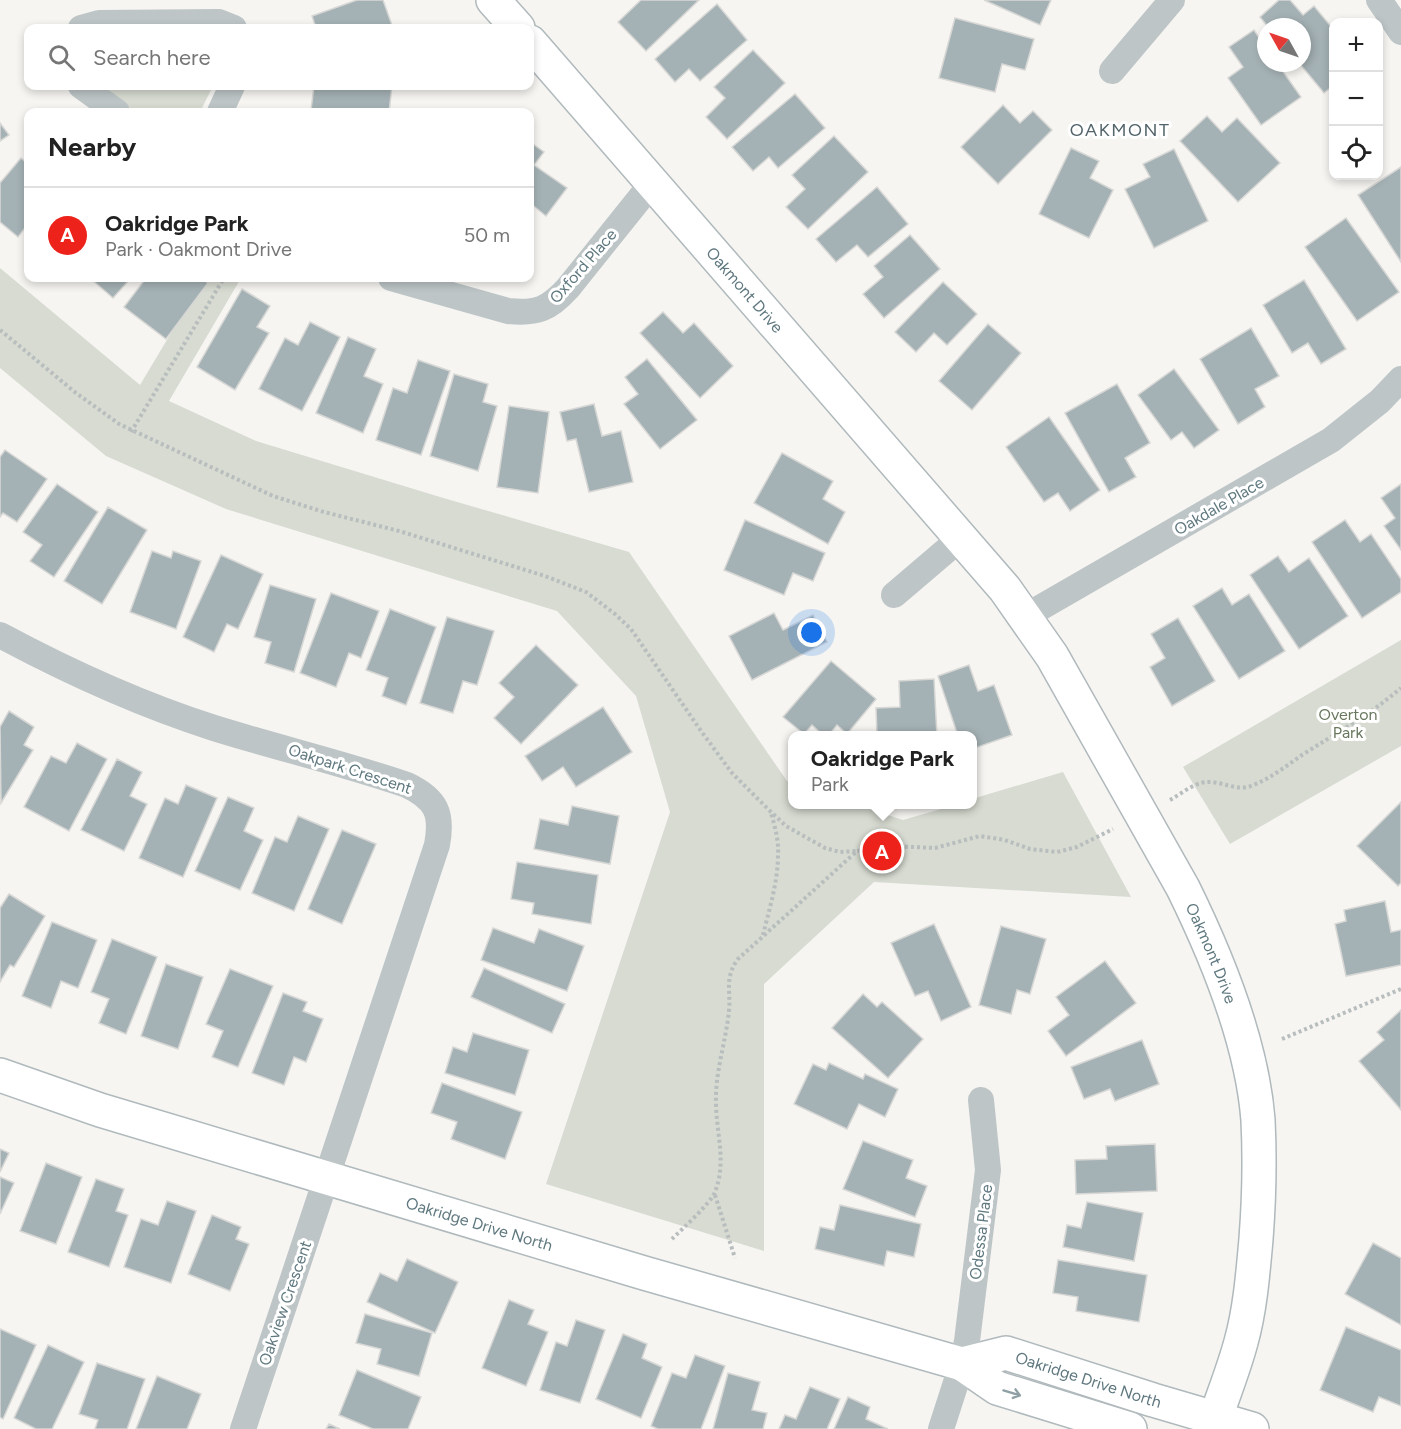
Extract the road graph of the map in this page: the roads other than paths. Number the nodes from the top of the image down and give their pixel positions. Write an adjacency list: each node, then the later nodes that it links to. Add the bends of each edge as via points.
1 (493, 0): 6 (street)
2 (1172, 0): 9 (street)
3 (1379, 0): 7 (street)
4 (95, 24): 5 (street)
5 (224, 24)
6 (514, 24)
7 (1401, 32)
8 (534, 47): 14 (street, Oakmont Drive)
9 (1112, 71)
10 (87, 90): 12 (street)
11 (230, 90): 13 (street)
12 (111, 108)
13 (222, 108)
14 (653, 182): 15 (street, Oxford Place, via 568,288 542,310 508,311); 17 (street, Oakmont Drive)
15 (405, 282)
16 (1401, 379): 19 (street, Oakdale Place, via 1331,440)
17 (962, 537): 18 (street); 19 (street, Oakmont Drive)
18 (894, 595)
19 (1026, 616): 25 (street, Oakmont Drive, via 1183,888 1224,981 1246,1052 1258,1119 1259,1196 1253,1272 1241,1341)
20 (0, 634): 23 (street, Oakpark Crescent, via 110,690 213,727 391,780 420,791 432,802 439,815 437,845)
21 (0, 1075): 23 (street, Oakridge Drive North, via 100,1110)
22 (981, 1100): 24 (street, Odessa Place, via 988,1170)
23 (328, 1177): 24 (street, Oakridge Drive North); 26 (street, Oakview Crescent)
24 (962, 1364): 25 (street, Oakridge Drive North, via 1006,1353); 27 (street, Odessa Place); 28 (street, Oakridge Drive North, one-way to 28, via 997,1388)
25 (1214, 1424): 29 (street, Oakridge Drive North)
26 (243, 1429)
27 (940, 1429)
28 (1130, 1429)
29 (1252, 1429)

